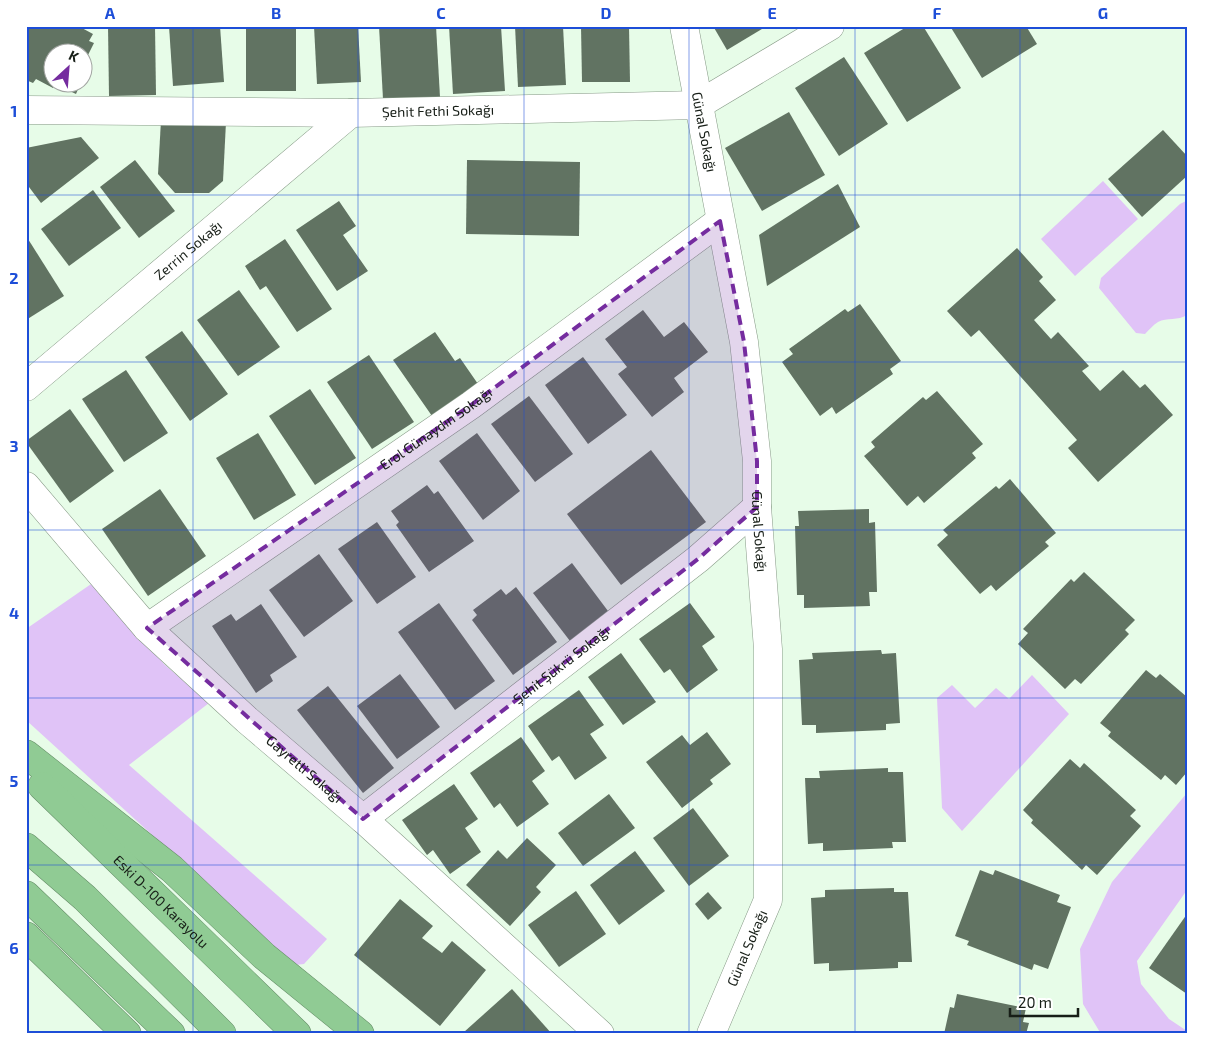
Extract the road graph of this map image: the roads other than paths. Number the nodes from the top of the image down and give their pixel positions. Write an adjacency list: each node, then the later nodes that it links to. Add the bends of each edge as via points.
1 (684, 26): 3 (street, Günal Sokağı)
2 (830, 26): 3 (street, Şehit Fethi Sokağı)
3 (698, 105): 5 (street, Şehit Fethi Sokağı); 6 (street, Günal Sokağı)
4 (26, 110): 5 (street, Şehit Fethi Sokağı)
5 (351, 113): 7 (street, Zerrin Sokağı)
6 (720, 221): 9 (street, Günal Sokağı, via 744,342 758,461); 10 (street, Erol Günaydın Sokağı, via 471,405)
7 (26, 387)
8 (26, 486): 10 (street, Gayretli Sokağı)
9 (757, 507): 13 (street, Şehit Şükrü Sokağı, via 698,559); 23 (street, Günal Sokağı, via 768,649 768,900)
10 (147, 628): 13 (street, Gayretli Sokağı, via 247,720)
11 (26, 754): 21 (highway, via 172,869 264,956)
12 (26, 771): 20 (highway, Eski D-100 Karayolu)
13 (363, 818): 22 (street, Gayretli Sokağı)
14 (26, 847): 19 (highway, via 86,898)
15 (26, 895): 18 (highway)
16 (26, 936): 17 (highway)
17 (127, 1034)
18 (171, 1034)
19 (222, 1034)
20 (297, 1034)
21 (360, 1034)
22 (600, 1034)
23 (712, 1034)

